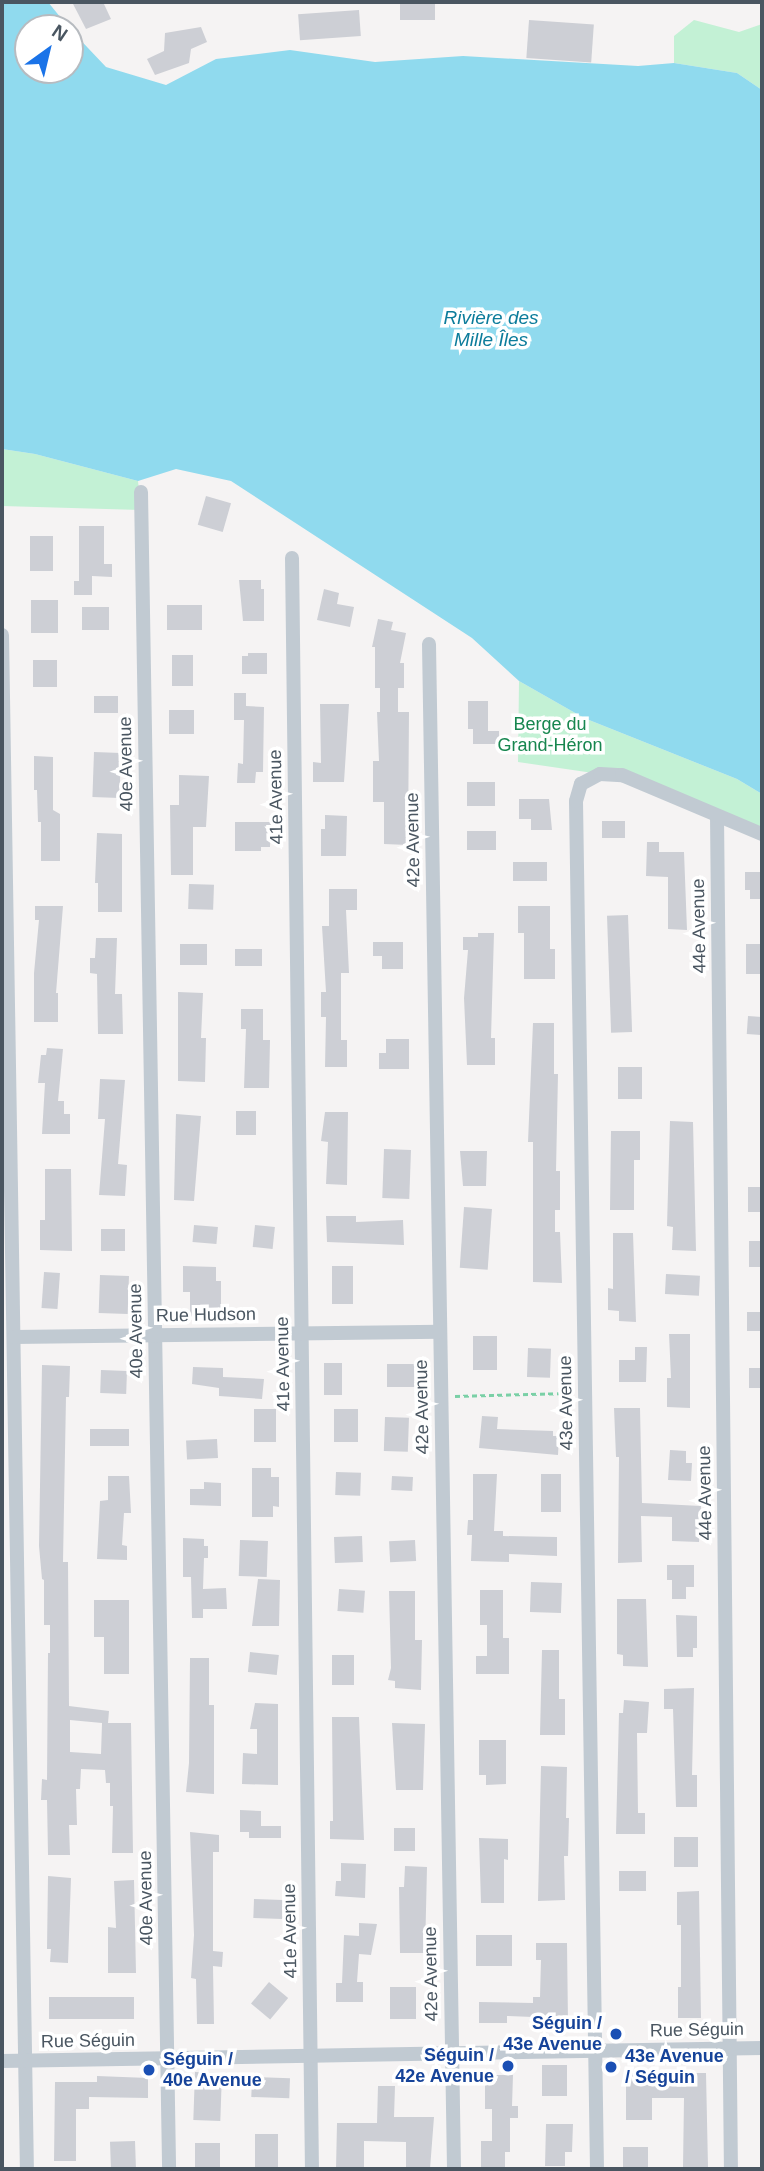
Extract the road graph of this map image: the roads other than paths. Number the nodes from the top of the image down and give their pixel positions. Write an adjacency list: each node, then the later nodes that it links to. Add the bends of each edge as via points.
1 (141, 492): 10 (street, 40e Avenue)
2 (292, 558): 9 (street, 41e Avenue)
3 (2, 635): 5 (street)
4 (429, 645): 8 (street, 42e Avenue)
5 (2, 684): 11 (street)
6 (717, 816): 7 (street, 43e Avenue); 12 (street, 44e Avenue); 14 (street, 43e Avenue, via 622,775 600,774 581,785 576,801)
7 (762, 834)
8 (440, 1332): 9 (street, Rue Hudson); 15 (street, 42e Avenue)
9 (302, 1334): 10 (street, Rue Hudson); 16 (street, 41e Avenue)
10 (155, 1335): 11 (street, Rue Hudson); 17 (street, 40e Avenue)
11 (14, 1337): 19 (street)
12 (730, 2049): 13 (street, Rue Séguin); 14 (street, Rue Séguin); 25 (street, 44e Avenue)
13 (762, 2049)
14 (597, 2051): 15 (street, Rue Séguin); 24 (street, 43e Avenue)
15 (452, 2054): 16 (street, Rue Séguin); 23 (street, 42e Avenue)
16 (310, 2056): 17 (street, Rue Séguin); 22 (street, 41e Avenue)
17 (168, 2059): 19 (street, Rue Séguin); 21 (street, 40e Avenue)
18 (2, 2061): 19 (street, Rue Séguin)
19 (26, 2061): 20 (street)
20 (27, 2169)
21 (169, 2169)
22 (312, 2169)
23 (454, 2169)
24 (597, 2169)
25 (732, 2169)

